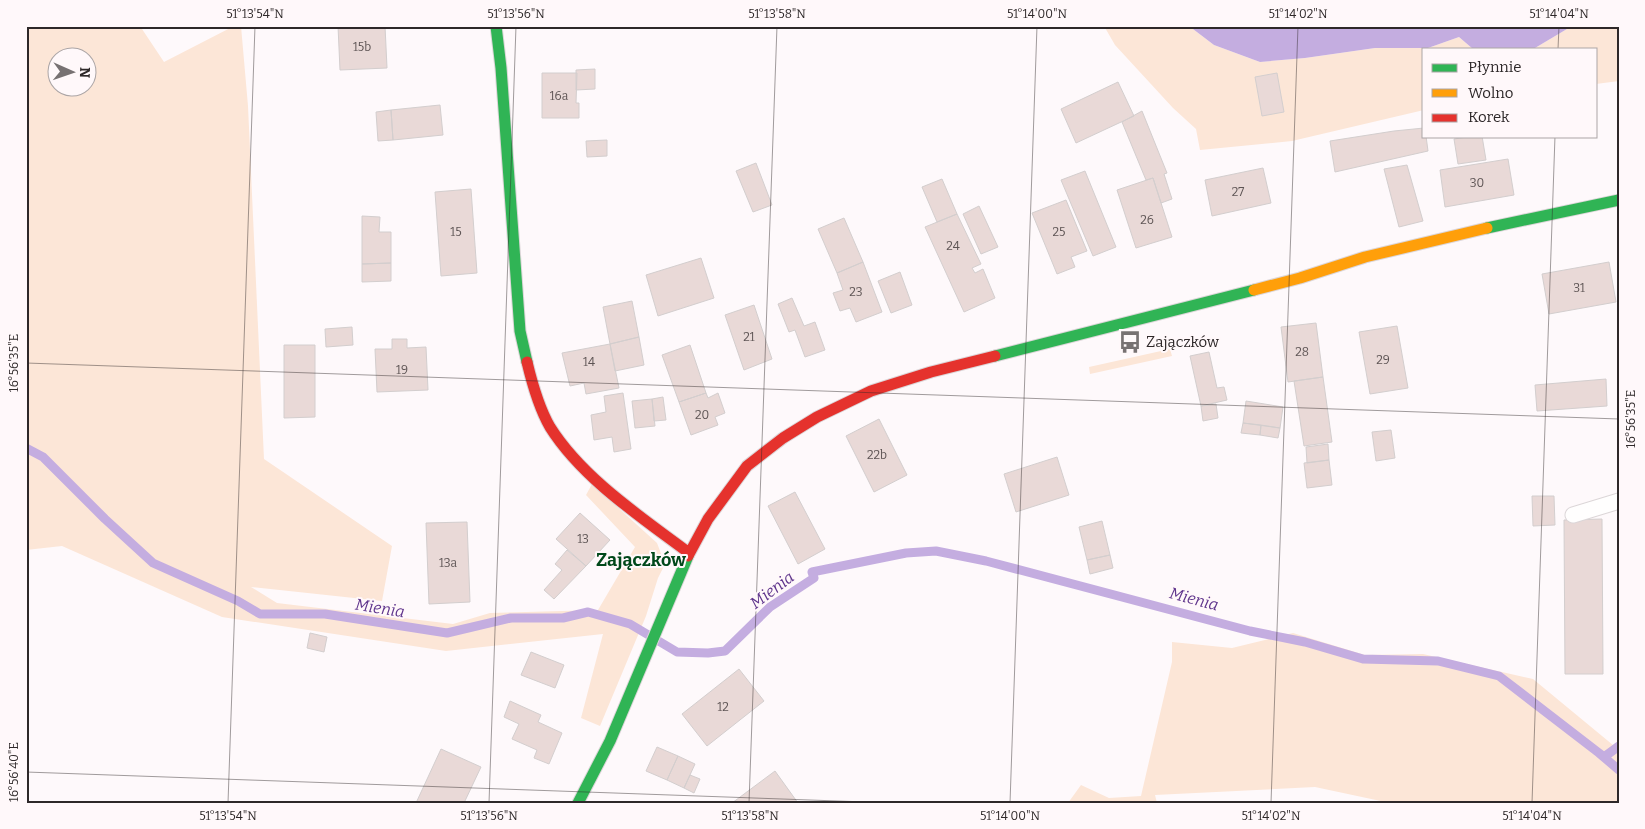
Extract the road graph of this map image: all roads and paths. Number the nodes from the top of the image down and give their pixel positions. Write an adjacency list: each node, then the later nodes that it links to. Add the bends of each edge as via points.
1 (496, 26): 5 (main road, via 520,331 526,365 536,394 550,427 601,485)
2 (1619, 200): 5 (main road, via 1365,257 1300,278 931,372 871,391 816,417 782,438 747,466 708,519)
3 (1619, 501): 4 (lane)
4 (1572, 515)
5 (689, 553): 6 (main road, via 610,741)
6 (578, 803)

